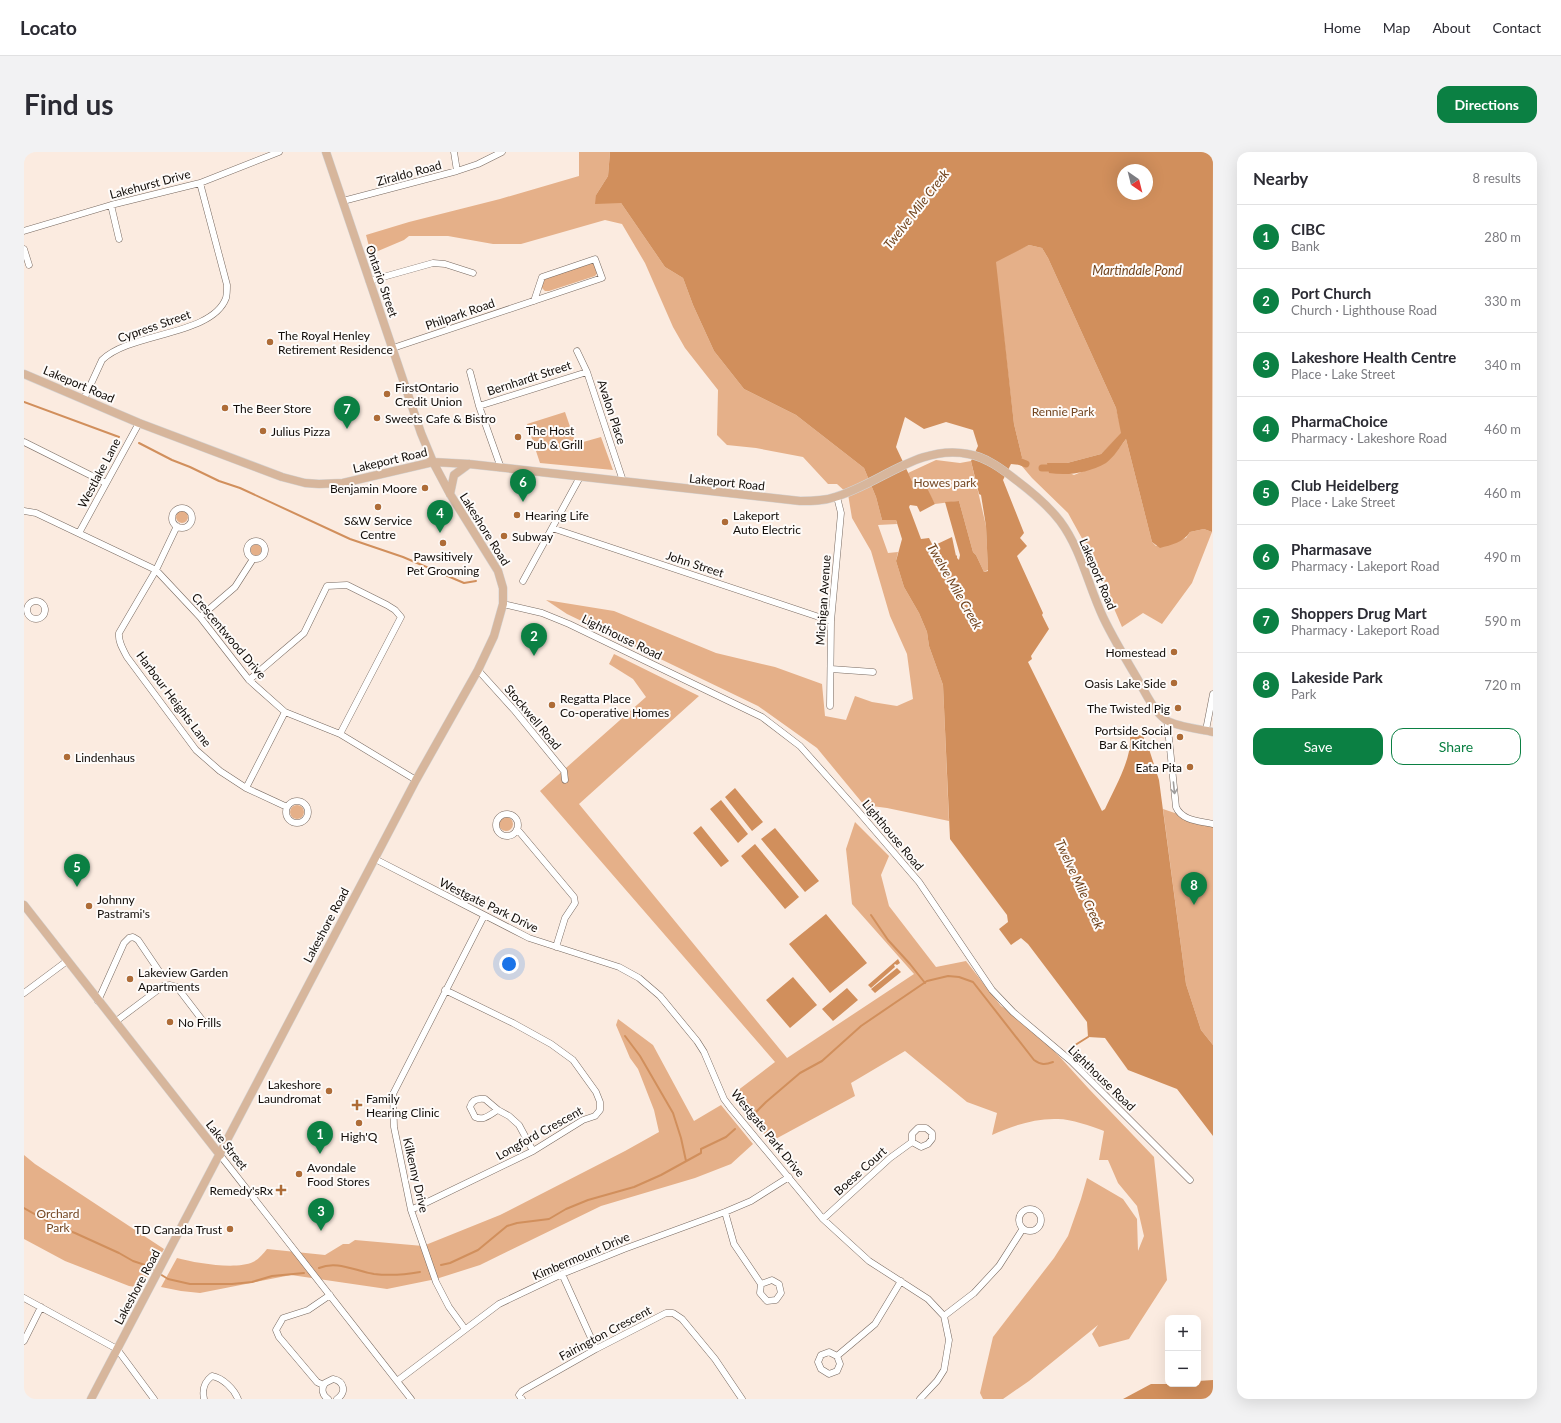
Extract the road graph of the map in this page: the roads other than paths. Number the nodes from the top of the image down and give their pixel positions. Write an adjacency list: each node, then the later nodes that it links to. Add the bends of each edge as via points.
1 (279, 152): 6 (street, Lakehurst Drive)
2 (326, 152): 7 (main road, Ontario Street)
3 (454, 152): 5 (street)
4 (502, 152): 5 (street, Ziraldo Road)
5 (457, 171): 7 (street, Ziraldo Road)
6 (200, 183): 8 (street, Lakehurst Drive); 21 (street, Cypress Street, via 227,285 226,298 218,310 196,324 124,346 106,356)
7 (342, 201): 14 (main road, Ontario Street)
8 (111, 206): 9 (street, Lakehurst Drive); 10 (street)
9 (24, 231)
10 (119, 239)
11 (24, 249): 12 (street)
12 (29, 266)
13 (473, 273): 14 (street, via 433,263)
14 (368, 281): 16 (main road, Ontario Street)
15 (534, 301): 15 (street, Philpark Road, via 602,278 595,259 542,277); 16 (street, Philpark Road)
16 (393, 348): 25 (main road, Ontario Street)
17 (577, 351): 19 (street, Avalon Place)
18 (470, 372): 22 (street)
19 (587, 372): 22 (street, Bernhardt Street); 29 (street, Avalon Place)
20 (24, 374): 21 (main road, Lakeport Road)
21 (84, 400): 23 (main road, Lakeport Road)
22 (479, 406): 27 (street)
23 (138, 423): 25 (main road, Lakeport Road, via 282,476 313,484 354,481); 30 (street, Westlake Lane)
24 (24, 442): 30 (street)
25 (433, 462): 26 (main road, Lakeport Road); 31 (main road, Lakeshore Road)
26 (469, 464): 27 (main road, Lakeport Road); 31 (main road, via 454,475)
27 (501, 468): 28 (main road, Lakeport Road)
28 (580, 477): 29 (main road, Lakeport Road); 35 (street)
29 (623, 481): 32 (main road, Lakeport Road, via 800,501)
30 (106, 483): 36 (street, Westlake Lane)
31 (450, 494): 40 (main road, Lakeshore Road, via 498,570)
32 (837, 497): 42 (street, Michigan Avenue, via 841,513); 50 (main road, Lakeport Road, via 910,462 946,452 985,459 1010,475 1043,502 1060,521 1074,544 1103,617 1120,649 1153,705)
33 (24, 512): 36 (street, Crescentwood Drive, via 36,513)
34 (177, 526): 38 (street, Harbour Heights Lane)
35 (552, 528): 39 (street); 42 (street, John Street)
36 (79, 533): 38 (street, Crescentwood Drive)
37 (253, 559): 41 (street, via 235,587)
38 (156, 570): 41 (street, Crescentwood Drive); 55 (street, Harbour Heights Lane, via 119,633 120,645 196,750 220,771)
39 (523, 581)
40 (504, 604): 44 (main road, Lakeshore Road, via 494,636); 75 (street, Lighthouse Road, via 542,613 569,624 762,717 800,746 919,882 1002,1002 1072,1061)
41 (200, 617): 46 (street, Crescentwood Drive)
42 (831, 621): 43 (street, Michigan Avenue)
43 (830, 669): 45 (street); 48 (street, Michigan Avenue)
44 (478, 670): 53 (main road, Lakeshore Road); 54 (street, Stockwell Road, via 564,771)
45 (873, 672)
46 (249, 680): 49 (street, Crescentwood Drive); 52 (street, via 304,633 327,586 347,585 387,605 401,617)
47 (1213, 694): 51 (street)
48 (830, 706)
49 (285, 712): 52 (street, Crescentwood Drive); 55 (street)
50 (1168, 721): 51 (main road); 57 (street, one-way to 57, via 1178,812 1182,816)
51 (1210, 731)
52 (340, 734): 53 (street, Crescentwood Drive)
53 (416, 780): 59 (main road, Lakeshore Road)
54 (565, 780)
55 (246, 788): 56 (street, Harbour Heights Lane)
56 (287, 807)
57 (1213, 824)
58 (517, 829): 62 (street, via 574,897 575,903 565,918)
59 (375, 859): 61 (street, Westgate Park Drive); 73 (main road, Lakeshore Road)
60 (24, 905): 63 (main road, Lake Street)
61 (484, 916): 62 (street, Westgate Park Drive, via 529,938); 65 (street, Kilkenny Drive)
62 (556, 947): 74 (street, Westgate Park Drive, via 628,971 650,986 697,1041 724,1100)
63 (67, 961): 66 (street); 67 (main road, Lake Street)
64 (161, 974): 67 (street, via 138,940 129,938 124,943)
65 (445, 990): 72 (street, Longford Crescent, via 551,1044 573,1060 596,1092 600,1110 594,1116 583,1120); 76 (street, Kilkenny Drive, via 393,1094 394,1126)
66 (24, 993)
67 (98, 1001): 68 (main road, Lake Street)
68 (114, 1022): 69 (street, via 163,986 173,985 177,986); 73 (main road, Lake Street)
69 (206, 1025)
70 (498, 1110): 72 (street, via 519,1125)
71 (912, 1142): 78 (street, Boese Court, via 890,1158)
72 (533, 1151): 76 (street, Longford Crescent)
73 (220, 1155): 83 (street, Lake Street); 89 (main road, Lakeshore Road)
74 (789, 1177): 77 (street, Kimbermount Drive, via 751,1201); 78 (street, Westgate Park Drive)
75 (1190, 1180)
76 (411, 1210): 87 (street, Kilkenny Drive, via 436,1282 449,1307)
77 (725, 1212): 80 (street, Kimbermount Drive); 82 (street, via 734,1244)
78 (823, 1219): 81 (street, Westgate Park Drive, via 869,1261)
79 (1022, 1230): 86 (street, via 999,1266 974,1293)
80 (562, 1274): 87 (street, Kimbermount Drive, via 499,1304); 90 (street)
81 (901, 1281): 86 (street, Westgate Park Drive, via 928,1299); 91 (street, via 875,1324)
82 (761, 1284)
83 (330, 1295): 92 (street, Lake Street); 93 (street, via 308,1310 283,1318 276,1330 317,1382)
84 (24, 1298): 85 (street)
85 (42, 1308): 88 (street); 89 (street)
86 (944, 1316): 103 (street, via 949,1340 944,1370)
87 (465, 1329): 92 (street, Kimbermount Drive)
88 (24, 1341)
89 (117, 1349): 94 (main road, Lakeshore Road); 95 (street)
90 (596, 1349): 101 (street, Fairington Crescent, via 522,1391 519,1395); 102 (street, Fairington Crescent, via 666,1313 673,1313 682,1319 706,1348)
91 (837, 1356)
92 (397, 1381): 100 (street, Lake Street)
93 (323, 1385): 98 (street, via 323,1394); 99 (street, via 330,1380 336,1379 340,1382 343,1390)
94 (91, 1399)
95 (154, 1399)
96 (204, 1399): 97 (street, via 204,1386 212,1376 225,1382)
97 (238, 1399)
98 (328, 1399)
99 (337, 1399)
100 (411, 1399)
101 (522, 1399)
102 (742, 1399)
103 (920, 1399)

